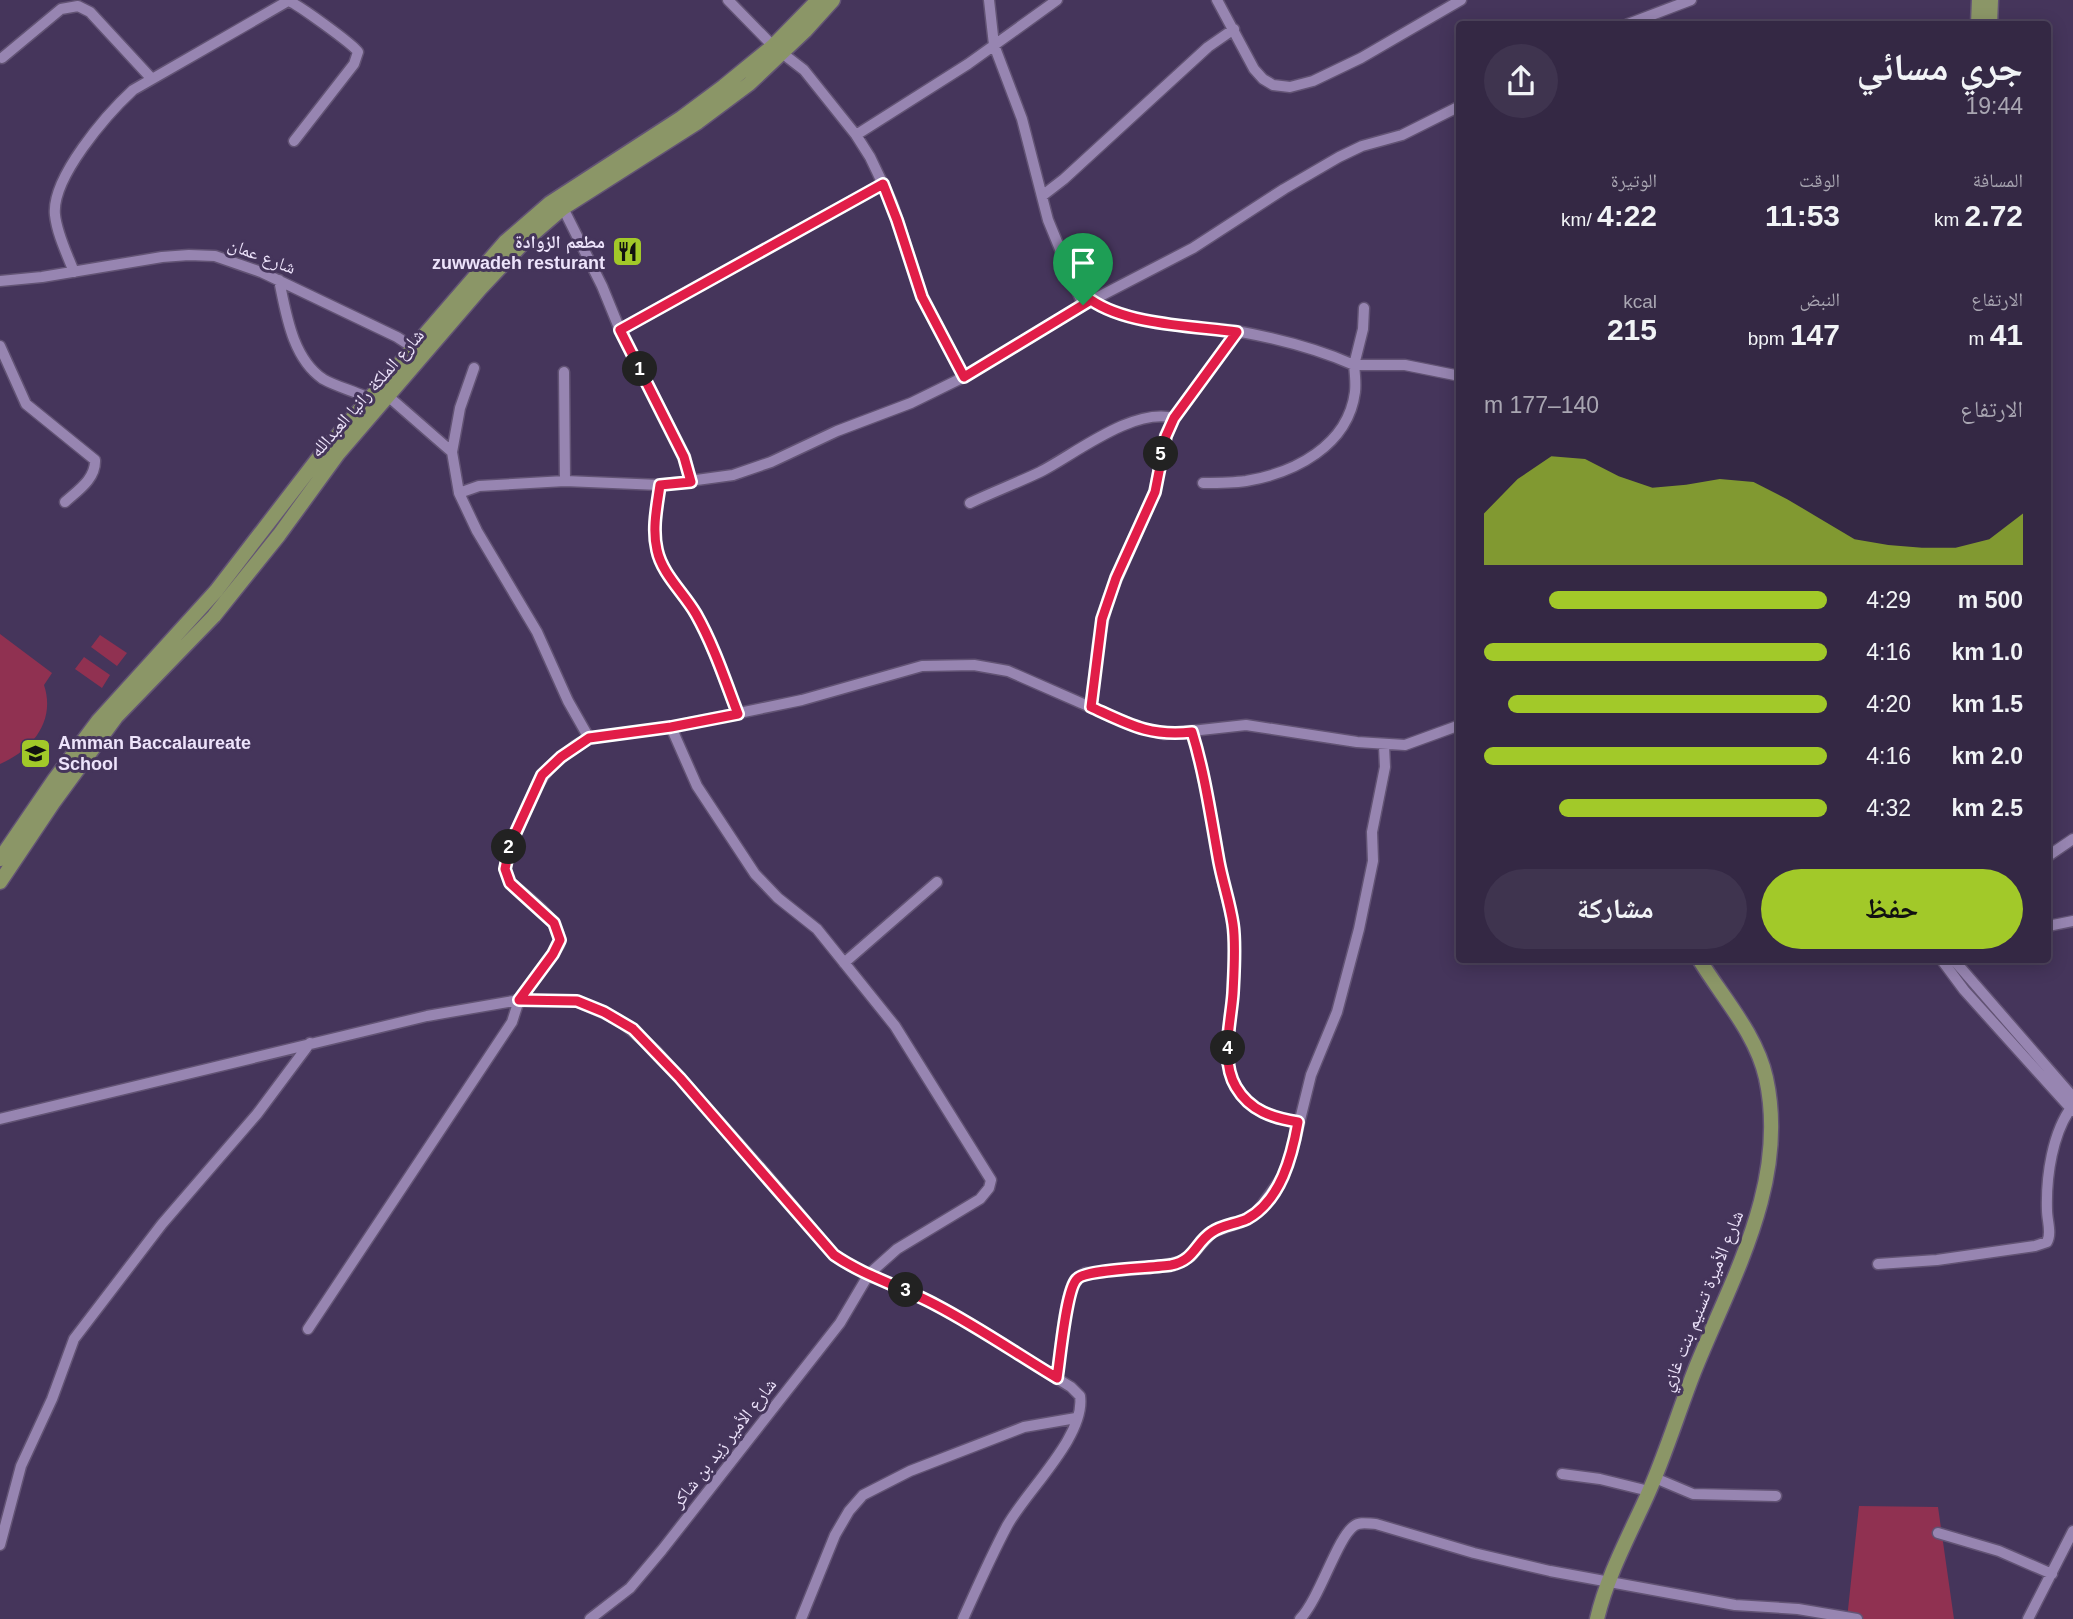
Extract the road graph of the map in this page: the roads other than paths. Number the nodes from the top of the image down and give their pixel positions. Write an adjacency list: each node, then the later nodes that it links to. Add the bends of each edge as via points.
1 (728, 0): 17 (street)
2 (818, 0): 17 (main road, شارع الملكة رانيا العبدالله)
3 (833, 0): 17 (main road, شارع الملكة رانيا العبدالله)
4 (989, 0): 16 (street)
5 (1057, 0): 16 (street)
6 (1217, 0): 15 (street)
7 (1692, 0): 11 (street)
8 (1979, 0): 13 (main road)
9 (1991, 0): 14 (main road)
10 (1458, 1): 15 (street, via 1362,58 1290,87 1263,79)
11 (1675, 2): 12 (street)
12 (1634, 21)
13 (1978, 21)
14 (1990, 21)
15 (1234, 29): 24 (street)
16 (994, 45): 21 (street); 24 (street, via 1022,119)
17 (777, 49): 21 (street, via 804,70); 25 (main road, شارع الملكة رانيا العبدالله, via 749,83 698,122); 34 (main road, شارع الملكة رانيا العبدالله, via 532,217)
18 (2, 58): 19 (street, via 61,9 78,6 90,12)
19 (150, 78): 22 (street, via 283,2 293,1 358,52 354,64); 26 (street, via 114,107 63,179 55,215)
20 (1456, 108): 29 (street, via 1402,135 1339,157 1193,248)
21 (856, 135): 23 (street)
22 (294, 141)
23 (883, 184): 31 (street); 39 (street, via 922,297)
24 (1042, 195): 29 (street, via 1048,220)
25 (563, 208): 31 (street); 41 (main road, شارع الملكة رانيا العبدالله, via 480,289)
26 (74, 272): 27 (street, شارع عمان, via 162,257 215,256); 28 (street, شارع عمان)
27 (279, 280): 34 (street, شارع عمان); 40 (street, via 290,332 309,365 324,379)
28 (0, 281)
29 (1087, 302): 32 (street, via 1136,319); 39 (street)
30 (1364, 308): 35 (street)
31 (620, 330): 45 (street, via 684,457)
32 (1237, 332): 35 (street, via 1330,354); 42 (street)
33 (0, 346): 49 (street, via 26,404 95,460 90,478)
34 (414, 348): 60 (main road, شارع الملكة رانيا العبدالله, via 323,452 208,600 98,721)
35 (1354, 365): 38 (street, via 1405,365); 46 (street, via 1352,409 1334,439 1318,453 1284,470 1245,481)
36 (474, 368): 43 (street, via 460,408)
37 (564, 372): 44 (street)
38 (1456, 375)
39 (964, 377): 45 (street, via 771,462)
40 (364, 396)
41 (389, 397): 43 (street); 61 (main road, شارع الملكة رانيا العبدالله, via 338,454 221,607 116,717)
42 (1174, 418): 50 (street, via 1156,416 1110,432 1040,472); 51 (street, via 1155,492 1102,619)
43 (452, 453): 48 (street)
44 (565, 481): 47 (street); 48 (street, via 479,486)
45 (691, 482): 47 (street)
46 (1203, 483)
47 (660, 485): 52 (street, via 655,526 661,562 695,613)
48 (458, 493): 56 (street, via 537,632)
49 (65, 502)
50 (970, 503)
51 (1091, 707): 52 (street, via 1007,671 961,665 922,666); 55 (street, via 1154,733)
52 (738, 714): 53 (street)
53 (671, 727): 56 (street); 65 (street, via 701,793 755,874 817,929)
54 (1456, 727): 57 (street, via 1415,743)
55 (1192, 732): 57 (street, via 1246,725); 73 (street, via 1204,770 1233,923 1229,1068 1235,1087 1258,1110)
56 (589, 738): 69 (street, via 542,775 507,853 505,869 510,883 554,923 560,935 559,945)
57 (1384, 746): 73 (street, via 1385,767 1372,832 1373,861 1359,929 1337,1012)
58 (2073, 839): 59 (street)
59 (2051, 854)
60 (0, 859)
61 (0, 882)
62 (937, 882): 65 (street)
63 (2073, 921): 64 (street)
64 (2051, 925)
65 (844, 962): 75 (street, شارع الأمير زيد بن شاكر, via 911,1049 990,1180 980,1199 897,1249)
66 (1702, 963): 80 (main road, شارع الأميرة تسنيم بنت غازي, via 1760,1057 1770,1104 1770,1147 1752,1235)
67 (1944, 963): 71 (street)
68 (1957, 963): 71 (street)
69 (519, 1000): 70 (street); 75 (street, via 577,1001 633,1029 834,1255); 76 (street, via 512,1022)
70 (310, 1044): 72 (street); 84 (street, via 74,1339 21,1466)
71 (2072, 1105): 74 (street, via 2060,1129 2050,1174 2047,1242 1937,1260)
72 (0, 1119)
73 (1298, 1122): 77 (street, via 1283,1176 1252,1216 1212,1232 1179,1263 1085,1273 1075,1280)
74 (1878, 1264)
75 (869, 1274): 77 (street, via 963,1319); 87 (street, شارع الأمير زيد بن شاكر, via 829,1336 653,1561 629,1588)
76 (308, 1329)
77 (1057, 1378): 78 (street, via 1080,1396)
78 (1076, 1418): 88 (street, via 1037,1423 987,1440 863,1495 835,1535); 89 (street, via 1063,1447 1007,1527)
79 (1562, 1474): 80 (street)
80 (1652, 1485): 81 (street, via 1693,1494); 86 (main road, شارع الأميرة تسنيم بنت غازي)
81 (1776, 1496)
82 (2073, 1531): 85 (street)
83 (1938, 1533): 85 (street, via 1999,1551)
84 (0, 1545)
85 (2052, 1574): 93 (street)
86 (1609, 1582): 90 (street, via 1362,1523 1345,1537 1315,1600); 91 (main road, شارع الأميرة تسنيم بنت غازي); 92 (street, via 1735,1605)
87 (590, 1619)
88 (801, 1619)
89 (963, 1619)
90 (1300, 1619)
91 (1597, 1619)
92 (1857, 1619)
93 (2028, 1619)

